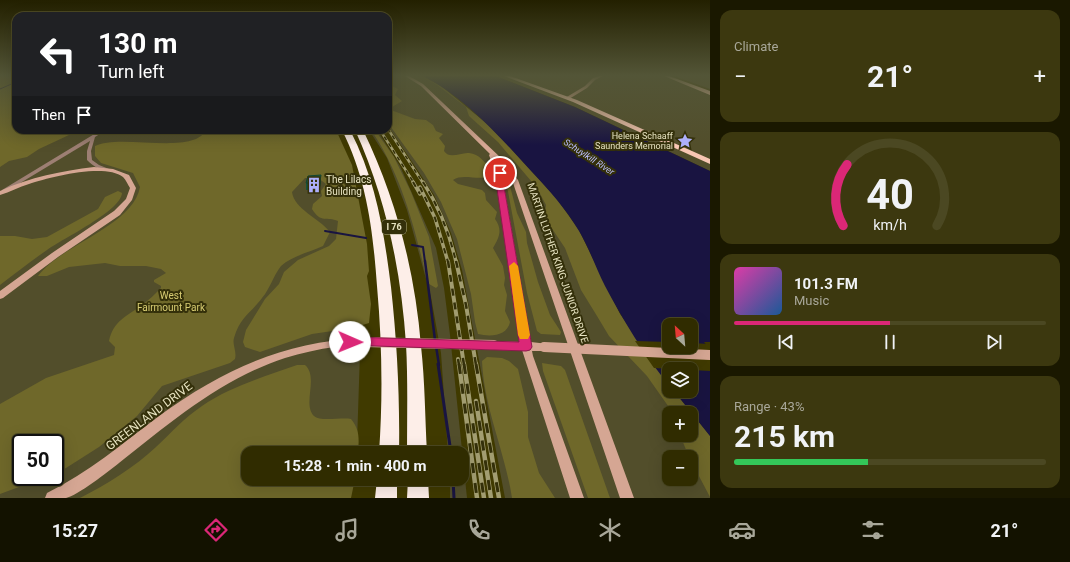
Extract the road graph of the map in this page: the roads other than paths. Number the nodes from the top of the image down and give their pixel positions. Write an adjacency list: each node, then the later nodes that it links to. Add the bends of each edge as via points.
1 (436, 99): 7 (main road, MARTIN LUTHER KING JUNIOR DRIVE)
2 (570, 99): 8 (main road)
3 (98, 134): 6 (street)
4 (348, 134): 16 (highway, I 76, via 361,160 376,211 388,321 392,407)
5 (361, 134): 17 (highway, I 76, via 376,165 389,206 406,284 412,329)
6 (93, 137): 9 (street, via 89,151 90,160); 12 (street)
7 (490, 151): 10 (main road, MARTIN LUTHER KING JUNIOR DRIVE); 11 (main road)
8 (710, 162)
9 (107, 170): 12 (main road, via 60,172); 13 (main road, via 121,174 131,181 132,191 126,204 111,218 54,255)
10 (510, 172): 11 (main road); 24 (main road, MARTIN LUTHER KING JUNIOR DRIVE, via 519,189)
11 (499, 175): 14 (main road)
12 (2, 192)
13 (0, 296)
14 (526, 347): 15 (main road, GREENLAND DRIVE, bridge); 20 (main road, GREENLAND DRIVE, bridge, via 339,342 302,350 229,378 174,412 91,476); 23 (main road)
15 (710, 355)
16 (389, 446)
17 (417, 446)
18 (387, 486): 21 (highway)
19 (418, 486): 22 (highway)
20 (52, 498)
21 (386, 498)
22 (418, 498)
23 (577, 498)
24 (627, 498)

